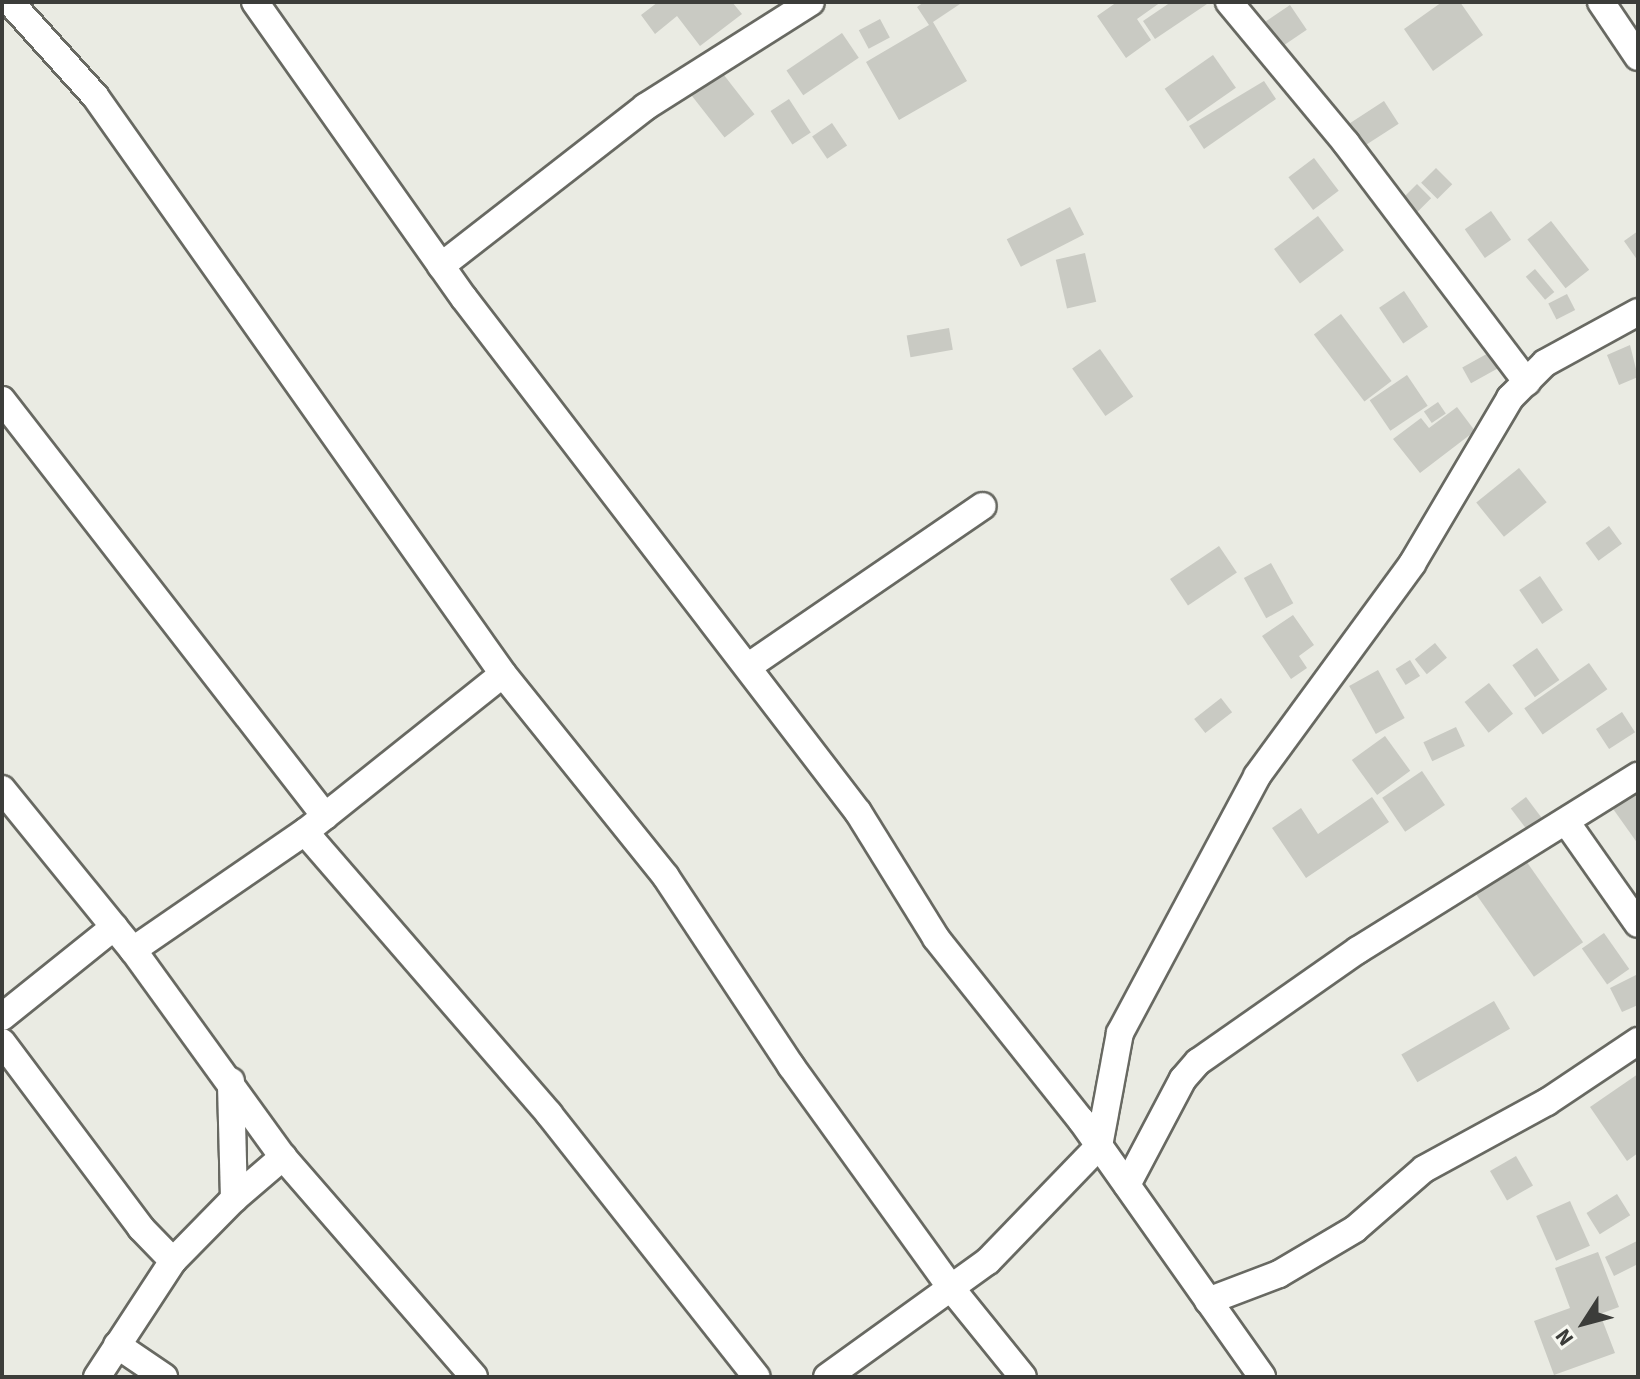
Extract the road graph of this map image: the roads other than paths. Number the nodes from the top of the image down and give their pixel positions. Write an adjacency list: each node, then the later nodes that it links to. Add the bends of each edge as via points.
1 (10, 2): 13 (street, via 95,96)
2 (255, 2): 7 (street)
3 (811, 2): 7 (street, via 633,115)
4 (1229, 2): 9 (street, via 1346,143)
5 (1601, 2): 6 (street)
6 (1638, 57)
7 (441, 266): 12 (street)
8 (1638, 312): 9 (street, via 1545,363)
9 (1527, 382): 25 (street, via 1510,398 1412,564 1257,776 1120,1033)
10 (2, 400): 17 (street)
11 (983, 506): 12 (street)
12 (749, 666): 25 (street, via 858,812 953,961)
13 (503, 674): 17 (street); 30 (street, via 666,877 791,1066)
14 (1638, 776): 16 (street)
15 (2, 789): 19 (street)
16 (1567, 823): 18 (street); 27 (street, via 1358,950 1198,1062 1183,1079)
17 (315, 824): 20 (street); 36 (street)
18 (1638, 924)
19 (114, 927): 20 (street); 21 (street)
20 (133, 950): 24 (street)
21 (2, 1017)
22 (1638, 1041): 31 (street, via 1547,1102 1424,1169 1355,1229 1279,1274)
23 (2, 1042): 29 (street, via 141,1228)
24 (231, 1081): 26 (street); 28 (street)
25 (1099, 1146): 27 (street); 30 (street, via 988,1261)
26 (283, 1157): 28 (street); 35 (street)
27 (1127, 1185): 31 (street)
28 (234, 1199): 29 (street)
29 (173, 1261): 32 (street)
30 (951, 1288): 37 (street); 38 (street)
31 (1208, 1301): 39 (street)
32 (117, 1345): 33 (street); 34 (street)
33 (97, 1377)
34 (164, 1377)
35 (474, 1377)
36 (757, 1377)
37 (827, 1377)
38 (1023, 1377)
39 (1262, 1377)

